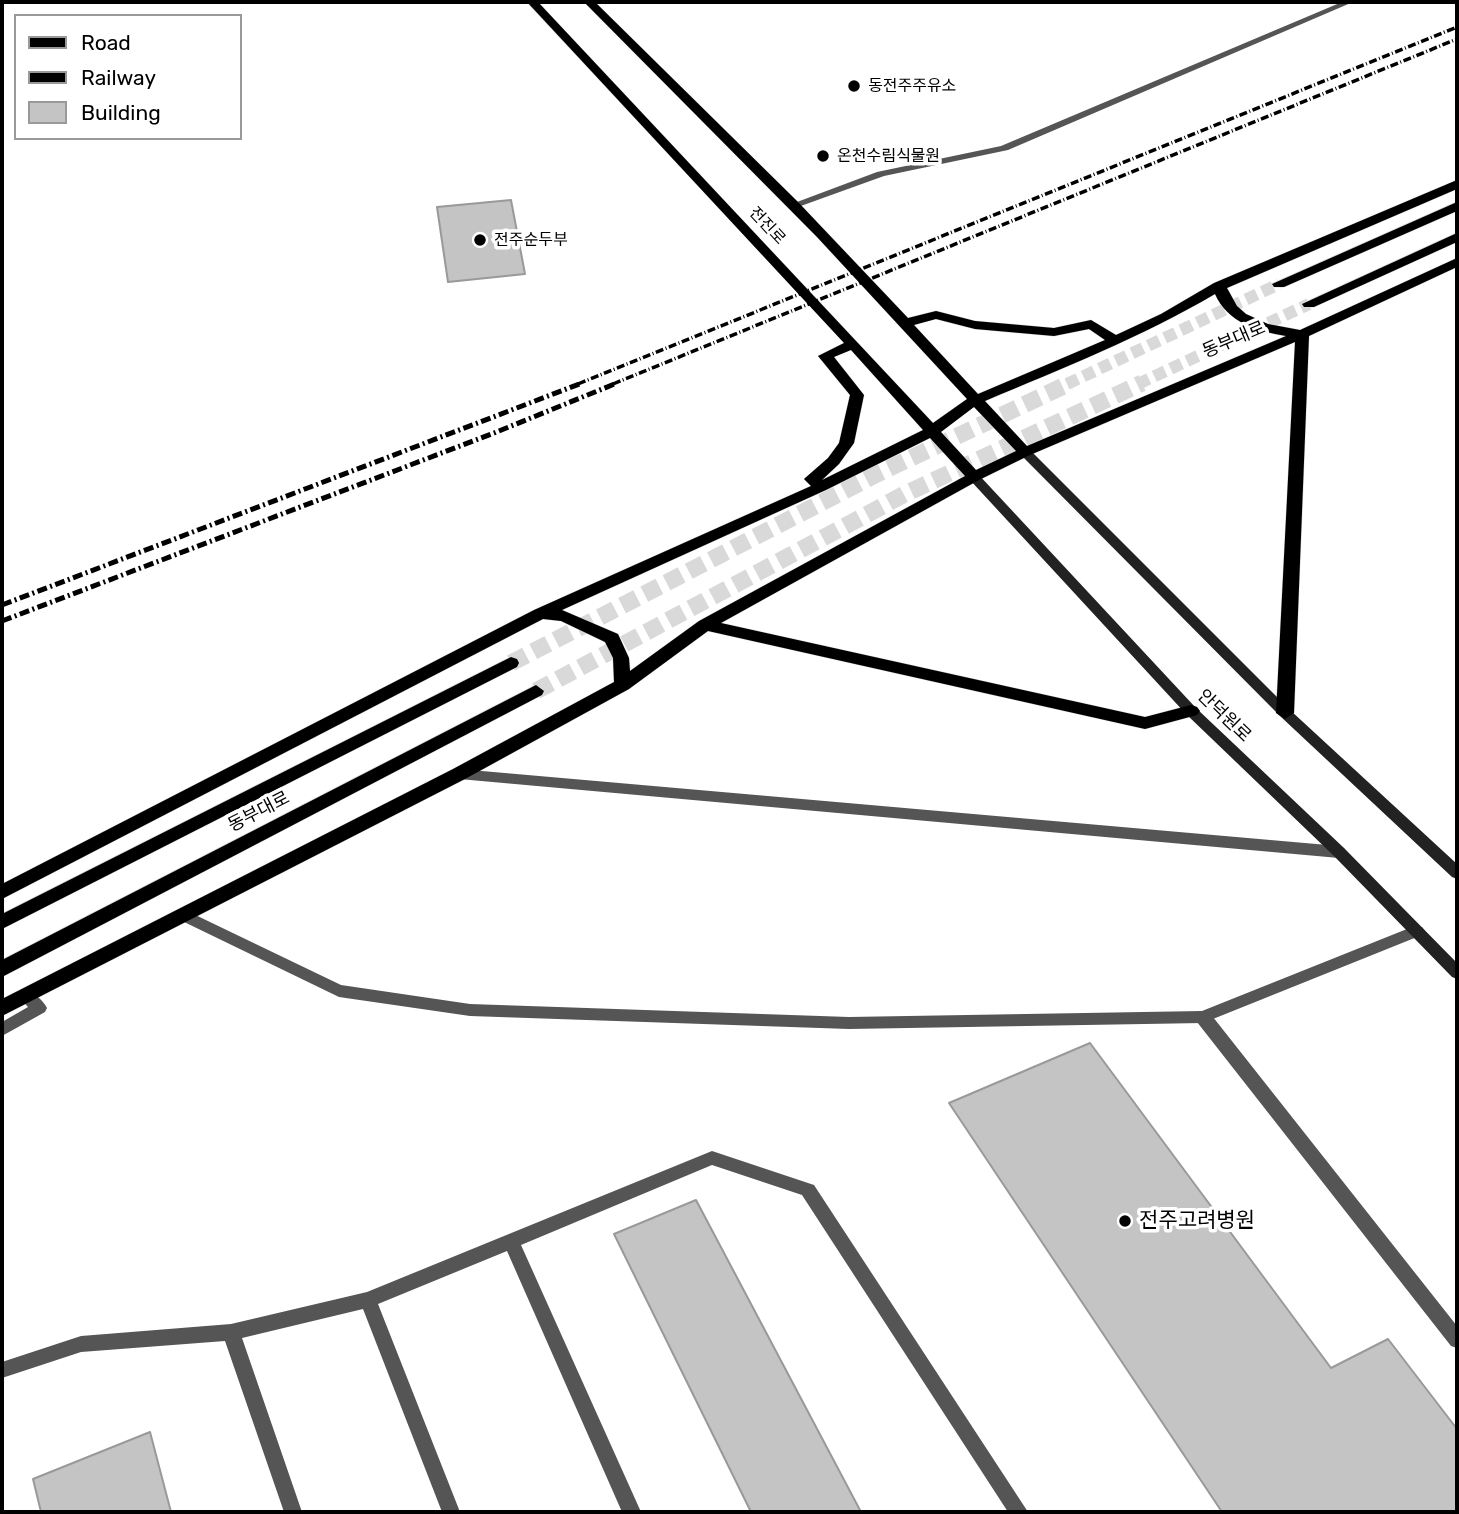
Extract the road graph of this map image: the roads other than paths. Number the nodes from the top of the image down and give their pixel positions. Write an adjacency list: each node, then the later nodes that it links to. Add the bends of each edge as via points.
1 (532, 2): 15 (main road, 전진로)
2 (589, 2): 5 (main road, 전진로)
3 (1349, 2): 5 (street, via 1004,148 881,174)
4 (1457, 184): 10 (main road)
5 (794, 205): 12 (main road, 전진로)
6 (1457, 205): 9 (main road)
7 (1457, 237): 11 (main road)
8 (1457, 262): 13 (main road, 동부대로)
9 (1279, 284)
10 (1219, 286): 13 (main road, via 1223,302 1242,318 1267,329); 14 (main road)
11 (1309, 304)
12 (908, 322): 14 (main road, via 936,315 975,325 1055,332 1091,324); 16 (main road, 전진로)
13 (1301, 334): 18 (main road, 동부대로); 27 (main road)
14 (1115, 341): 16 (main road)
15 (853, 344): 17 (main road, 전진로); 20 (main road, via 825,356 857,395 853,433 831,465 812,479)
16 (975, 400): 17 (main road); 18 (main road, 전진로)
17 (932, 431): 19 (main road, 전진로); 20 (main road)
18 (1025, 452): 19 (main road, 동부대로); 27 (street)
19 (974, 477): 22 (main road, 동부대로); 26 (street, 안덕원로)
20 (821, 487): 21 (main road)
21 (540, 614): 24 (main road, via 564,617 612,638 621,658); 31 (main road)
22 (705, 625): 24 (main road, 동부대로); 26 (main road, via 1145,723)
23 (510, 663): 33 (main road, 동부대로)
24 (623, 685): 28 (main road, 동부대로)
25 (536, 691): 35 (main road, 동부대로)
26 (1191, 711): 29 (street, 안덕원로)
27 (1285, 713): 30 (street)
28 (459, 774): 29 (street); 32 (main road, 동부대로)
29 (1339, 852): 34 (street, 안덕원로)
30 (1457, 873)
31 (2, 892)
32 (185, 916): 37 (main road, 동부대로); 39 (street, via 339,991 470,1010 849,1023)
33 (2, 922)
34 (1417, 930): 36 (street, 안덕원로); 39 (street)
35 (2, 969)
36 (1457, 973)
37 (26, 996): 38 (main road, 동부대로); 40 (street, via 38,1008)
38 (2, 1008)
39 (1203, 1017): 44 (street)
40 (2, 1030)
41 (512, 1242): 42 (street); 48 (street); 49 (street, via 712,1158 808,1191)
42 (369, 1300): 43 (street); 47 (street)
43 (232, 1332): 45 (street, via 81,1344); 46 (street)
44 (1457, 1340)
45 (2, 1370)
46 (293, 1512)
47 (451, 1512)
48 (632, 1512)
49 (1019, 1512)

